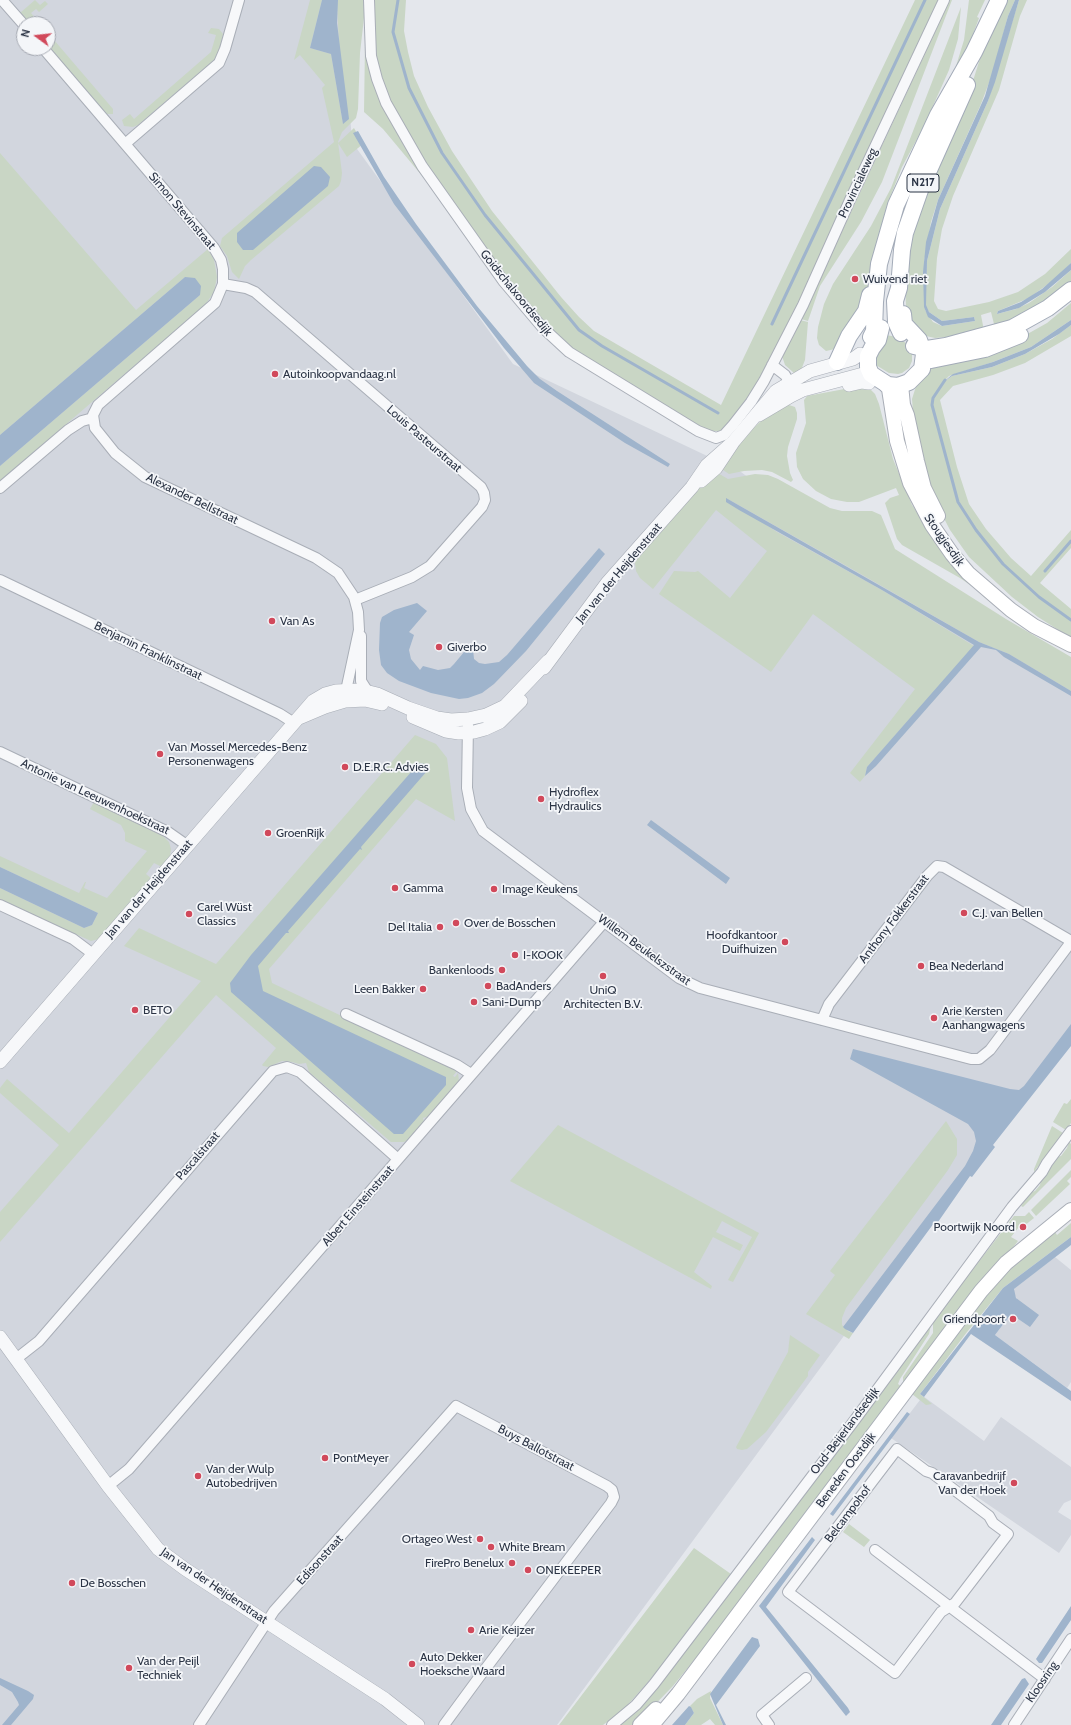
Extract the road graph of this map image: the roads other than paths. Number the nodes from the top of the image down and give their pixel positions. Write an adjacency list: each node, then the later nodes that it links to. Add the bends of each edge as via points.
1 (2, 0): 6 (street)
2 (239, 0): 9 (street, via 220,61)
3 (369, 0): 17 (street, Goidschalxoordsedijk, via 369,34 373,66 399,128 477,245 530,313 560,345 589,366 713,438 724,435 740,416 755,396)
4 (944, 0): 17 (street, Provincialeweg, via 803,305)
5 (999, 0): 7 (main road, N217)
6 (16, 16)
7 (974, 52): 10 (main road, N217, via 938,115 901,192 883,246); 15 (main road, N217, via 968,84 926,175 910,216 902,250 896,322)
8 (50, 56): 9 (street)
9 (125, 144): 11 (street, Simon Stevinstraat, via 217,253 223,269)
10 (877, 279): 14 (main road, N217, via 880,294); 16 (main road, via 866,311 846,341)
11 (223, 284): 22 (street, via 213,306 98,405); 25 (street, Louis Pasteurstraat, via 246,288 258,295 484,493 482,507 430,566 412,577)
12 (1071, 290): 15 (main road, via 1044,311 1012,328 946,346)
13 (1071, 300): 18 (main road, via 1017,337 975,352 933,359)
14 (876, 334): 15 (main road, via 891,330); 19 (main road, N217, via 878,340 869,353)
15 (914, 340): 18 (main road, N217); 19 (main road, N217, via 916,363 911,371)
16 (837, 362): 19 (street, Jan van der Heijdenstraat, via 853,358); 20 (street, Jan van der Heijdenstraat, via 810,371)
17 (772, 364): 20 (street, via 781,370)
18 (923, 365): 19 (main road, via 916,377)
19 (878, 376): 20 (street, Jan van der Heijdenstraat); 21 (main road, Stougjesdijk, via 902,405); 21 (main road, Stougjesdijk, via 884,404)
20 (792, 387): 28 (street, Jan van der Heijdenstraat, via 753,419 716,468 692,487 607,583)
21 (900, 415): 27 (main road, Stougjesdijk, via 924,488 950,538 983,575)
22 (93, 418): 23 (street, via 82,421 68,430); 25 (street, Alexander Bellstraat, via 95,428 104,440 136,471 154,482 323,562 341,577)
23 (0, 488)
24 (0, 580): 32 (street, Benjamin Franklinstraat)
25 (355, 600): 26 (street, Alexander Bellstraat)
26 (358, 630): 29 (street, Alexander Bellstraat); 30 (street, Alexander Bellstraat, via 361,637)
27 (1068, 643)
28 (548, 661): 31 (street, Jan van der Heijdenstraat, via 505,706 486,715); 33 (street, Jan van der Heijdenstraat, via 524,697 504,719 490,728)
29 (347, 690): 30 (street, Jan van der Heijdenstraat); 32 (street, Jan van der Heijdenstraat, via 329,693 316,699)
30 (363, 696): 31 (street, Jan van der Heijdenstraat, via 437,718); 32 (street, Jan van der Heijdenstraat, via 336,703); 33 (street, Jan van der Heijdenstraat, via 439,729)
31 (468, 719): 33 (street, Willem Beukelszstraat)
32 (296, 721): 35 (street, Jan van der Heijdenstraat)
33 (468, 733): 37 (street, Willem Beukelszstraat, via 467,788 472,809 483,831)
34 (0, 752): 35 (street, Antonie van Leeuwenhoekstraat, via 168,832)
35 (188, 846): 39 (street, Jan van der Heijdenstraat)
36 (0, 905): 39 (street, via 73,939)
37 (604, 922): 41 (street, Willem Beukelszstraat, via 688,984); 44 (street, Albert Einsteinstraat)
38 (1071, 941): 41 (street, Anthony Fokkerstraat, via 939,866 927,876 827,1007); 42 (street, Anthony Fokkerstraat)
39 (93, 954): 43 (street, Jan van der Heijdenstraat)
40 (346, 1014): 44 (street, via 458,1065)
41 (822, 1020): 42 (street, Willem Beukelszstraat, via 971,1059)
42 (985, 1056)
43 (0, 1062)
44 (471, 1074): 46 (street, Albert Einsteinstraat)
45 (1071, 1131): 65 (street, Oud-Beijerlandsedijk, via 654,1684 636,1705)
46 (398, 1158): 51 (street, Pascalstraat, via 300,1072 285,1067 274,1071 39,1341); 53 (street, Albert Einsteinstraat, via 129,1469)
47 (1071, 1198): 49 (main road, Beneden Oostdijk, via 1018,1247)
48 (1071, 1210): 49 (main road, Beneden Oostdijk)
49 (1006, 1263): 58 (main road, Beneden Oostdijk, via 975,1299)
50 (0, 1336): 51 (street, Jan van der Heijdenstraat)
51 (16, 1359): 53 (street, Jan van der Heijdenstraat)
52 (456, 1406): 56 (street, Edisonstraat); 64 (street, Buys Ballotstraat, via 607,1486 613,1494 611,1503)
53 (108, 1486): 56 (street, Jan van der Heijdenstraat, via 148,1539 162,1553)
54 (875, 1550): 55 (street)
55 (948, 1607): 55 (street, Belcampohof, via 942,1610 895,1673 788,1592 897,1449 990,1516 993,1522 1008,1534 955,1603); 60 (street)
56 (266, 1622): 61 (street, Jan van der Heijdenstraat, via 363,1684); 62 (street, Edisonstraat)
57 (1071, 1639): 60 (street, Kloosring)
58 (689, 1678): 66 (main road, Beneden Oostdijk); 67 (main road, Beneden Oostdijk)
59 (806, 1678): 68 (street, via 762,1715)
60 (1045, 1679): 69 (street, Kloosring)
61 (414, 1721): 63 (street, Jan van der Heijdenstraat)
62 (199, 1725)
63 (427, 1725)
64 (444, 1725)
65 (612, 1725)
66 (640, 1725)
67 (652, 1725)
68 (769, 1725)
69 (1014, 1725)

